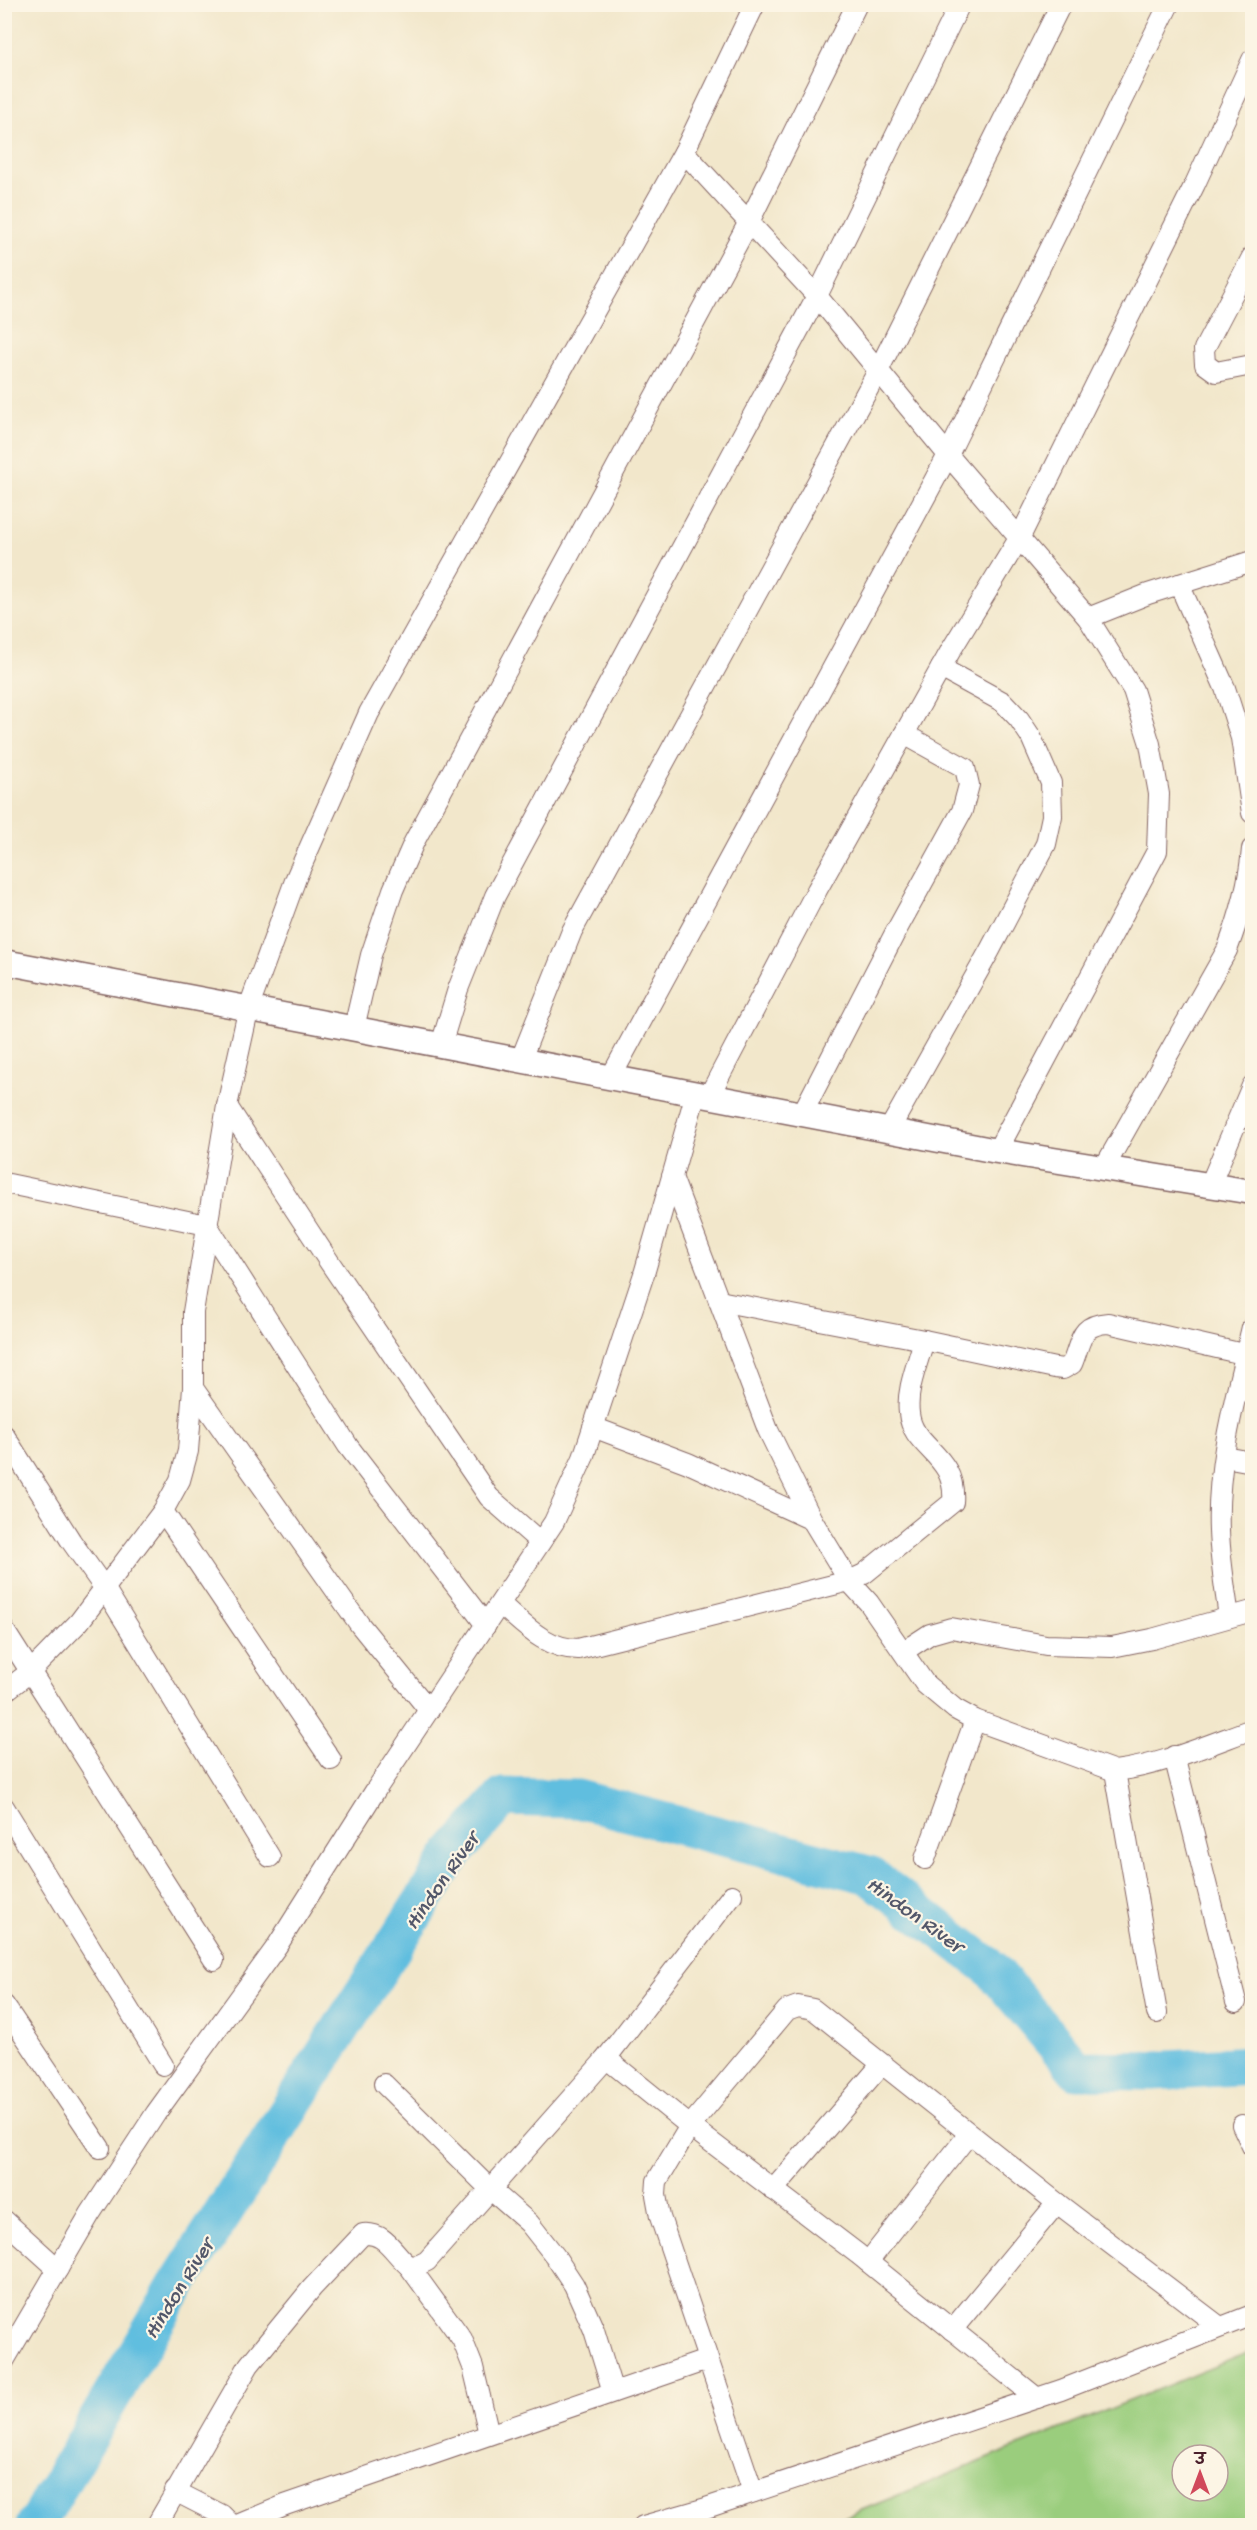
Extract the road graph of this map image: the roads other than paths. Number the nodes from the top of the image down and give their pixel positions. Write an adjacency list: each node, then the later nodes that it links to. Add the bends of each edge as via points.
1 (755, 4): 7 (street)
2 (857, 4): 8 (street)
3 (960, 4): 10 (street)
4 (1061, 4): 12 (street)
5 (1162, 7): 13 (street)
6 (1252, 60): 14 (street)
7 (684, 152): 8 (street); 23 (street, via 369,713 296,878)
8 (750, 220): 10 (street); 24 (street, via 414,842 371,955)
9 (1252, 257): 11 (street, via 1204,349 1205,364 1216,372)
10 (817, 296): 12 (street); 25 (street, via 495,896 458,989)
11 (1252, 365)
12 (878, 371): 13 (street); 26 (street, via 572,931)
13 (948, 455): 14 (street); 27 (street)
14 (1020, 537): 17 (street); 18 (street)
15 (1252, 561): 16 (street)
16 (1179, 584): 17 (street); 20 (street, via 1226,688 1241,738)
17 (1088, 618): 33 (street, via 1133,690 1150,744 1159,794 1157,852)
18 (941, 668): 19 (street); 32 (street, via 1002,702 1019,720 1031,737 1051,783 1052,816 1046,843)
19 (904, 734): 29 (street); 31 (street, via 965,768 969,785 962,810)
20 (1252, 813)
21 (1252, 849): 34 (street, via 1249,882 1227,950)
22 (4, 962): 23 (street)
23 (249, 1007): 24 (street); 30 (street)
24 (354, 1028): 25 (street)
25 (441, 1045): 26 (street)
26 (521, 1059): 27 (street)
27 (611, 1077): 29 (street)
28 (1252, 1086): 37 (street)
29 (702, 1095): 31 (street); 35 (street)
30 (227, 1106): 39 (street); 51 (street, via 489,1497)
31 (802, 1114): 32 (street)
32 (890, 1130): 33 (street)
33 (996, 1151): 34 (street)
34 (1104, 1168): 37 (street)
35 (672, 1177): 40 (street); 45 (street)
36 (4, 1183): 39 (street)
37 (1210, 1185): 38 (street)
38 (1252, 1192)
39 (207, 1225): 44 (street, via 193,1312); 57 (street, via 348,1446)
40 (719, 1301): 42 (street); 50 (street, via 768,1430)
41 (1252, 1327): 43 (street)
42 (924, 1340): 43 (street, via 1063,1369 1072,1364 1086,1328 1108,1323); 52 (street, via 909,1398 909,1415 915,1431 950,1473 953,1502 864,1574)
43 (1249, 1355): 47 (street)
44 (193, 1388): 49 (street, via 188,1451 180,1480); 62 (street, via 360,1625)
45 (593, 1427): 50 (street, via 688,1462); 51 (street, via 554,1522)
46 (4, 1435): 53 (street)
47 (1225, 1457): 48 (street); 56 (street, via 1219,1529)
48 (1252, 1462)
49 (163, 1511): 53 (street); 66 (street)
50 (812, 1520): 52 (street)
51 (540, 1542): 54 (street)
52 (849, 1581): 54 (street, via 578,1649 548,1644); 59 (street)
53 (105, 1589): 60 (street); 69 (street)
54 (500, 1604): 57 (street)
55 (1252, 1611): 56 (street)
56 (1229, 1617): 59 (street, via 1112,1647 1046,1645 951,1628 930,1634)
57 (486, 1625): 62 (street)
58 (4, 1630): 60 (street)
59 (904, 1651): 63 (street, via 926,1684)
60 (30, 1672): 61 (street); 72 (street)
61 (4, 1692)
62 (429, 1710): 91 (street, via 277,1946 156,2113)
63 (975, 1720): 67 (street); 70 (street)
64 (1252, 1729): 65 (street)
65 (1174, 1756): 67 (street); 73 (street)
66 (331, 1760)
67 (1115, 1771): 75 (street)
68 (4, 1807): 78 (street)
69 (270, 1857)
70 (925, 1859)
71 (732, 1895): 76 (street)
72 (214, 1960)
73 (1236, 2002)
74 (4, 2005): 84 (street)
75 (1157, 2013)
76 (604, 2061): 81 (street, via 612,2063); 85 (street)
77 (882, 2064): 81 (street, via 813,2009 798,2006 787,2010); 82 (street); 86 (street)
78 (163, 2065)
79 (384, 2085): 85 (street)
80 (1242, 2125): 83 (street)
81 (690, 2126): 86 (street); 95 (street, via 657,2181 656,2195)
82 (969, 2134): 87 (street); 89 (street)
83 (1252, 2146)
84 (100, 2148)
85 (490, 2189): 90 (street, via 427,2261); 97 (street, via 529,2223 574,2285 594,2330)
86 (773, 2190): 89 (street)
87 (1056, 2203): 93 (street); 94 (street)
88 (4, 2220): 91 (street)
89 (868, 2262): 94 (street)
90 (409, 2266): 99 (street, via 462,2339); 100 (street, via 381,2236 363,2234 312,2288 249,2365)
91 (58, 2270): 96 (street)
92 (1252, 2315): 93 (street)
93 (1220, 2327): 98 (street)
94 (952, 2330): 98 (street)
95 (707, 2360): 97 (street); 101 (street)
96 (4, 2361)
97 (613, 2392): 99 (street)
98 (1037, 2398): 101 (street)
99 (489, 2434): 103 (street)
100 (175, 2491): 102 (street); 103 (street, via 222,2515)
101 (753, 2492): 104 (street)
102 (156, 2526)
103 (234, 2526)
104 (644, 2526)

